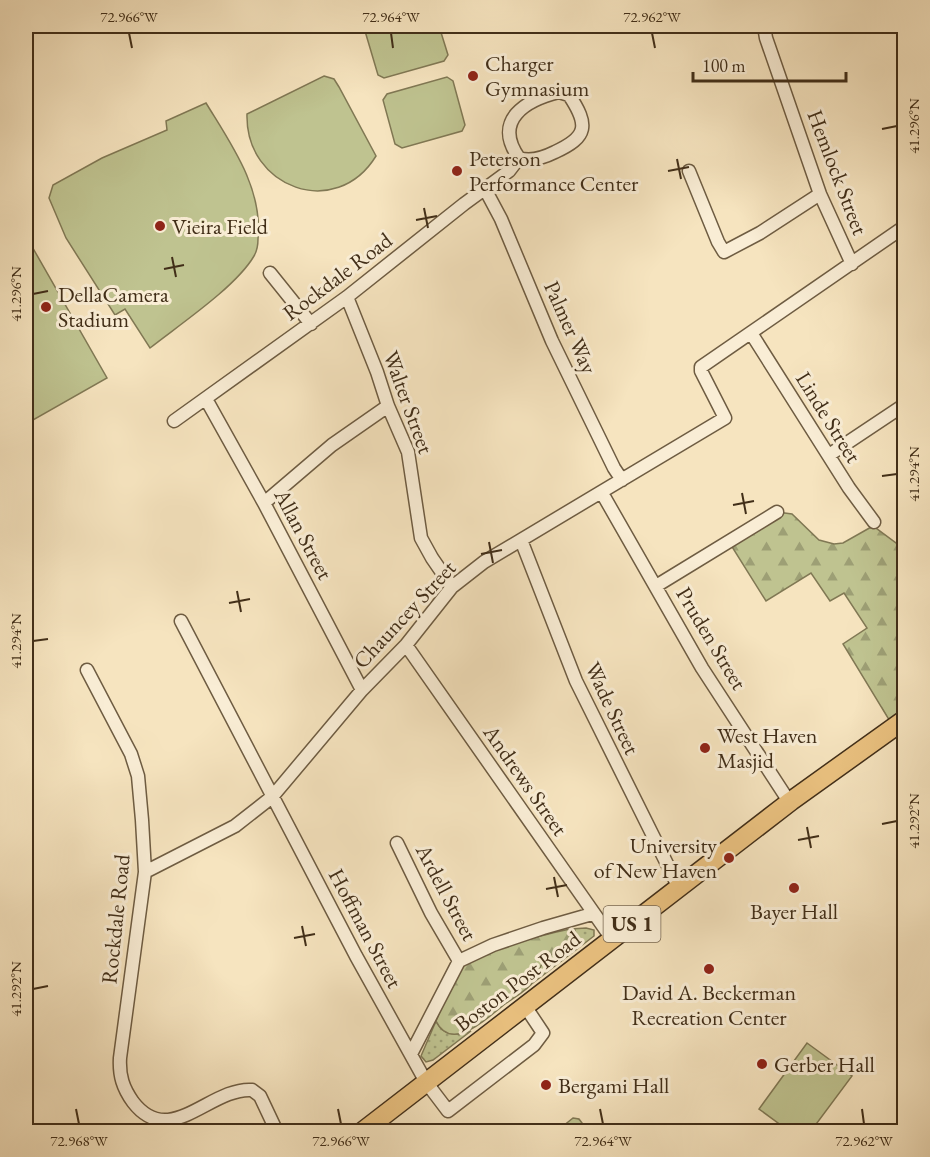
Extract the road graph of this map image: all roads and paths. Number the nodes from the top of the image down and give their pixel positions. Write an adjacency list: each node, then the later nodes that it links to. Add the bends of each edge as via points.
1 (764, 26): 5 (street, Hemlock Street)
2 (519, 158): 2 (street, via 547,156 579,139 580,111 569,95 559,92 538,97 515,115 510,136); 4 (street, Rockdale Road)
3 (689, 171): 5 (street, via 724,252)
4 (485, 189): 9 (street, Rockdale Road); 17 (street, Palmer Way, via 575,389)
5 (820, 194): 7 (street, Hemlock Street)
6 (904, 227): 7 (street)
7 (852, 264): 11 (street)
8 (270, 273): 10 (street)
9 (347, 297): 10 (street, Rockdale Road); 14 (street, Walter Street)
10 (311, 324): 12 (street, Rockdale Road)
11 (750, 333): 16 (street, Linde Street); 17 (street, Chauncey Street, via 701,367 725,418)
12 (206, 399): 15 (street, Rockdale Road); 19 (street, Allan Street)
13 (904, 405): 16 (street)
14 (388, 406): 19 (street, via 332,445); 23 (street, Walter Street, via 408,452 421,538)
15 (174, 422)
16 (829, 456): 21 (street, Linde Street)
17 (622, 480): 18 (street, Chauncey Street)
18 (602, 493): 22 (street, Chauncey Street); 24 (street, Pruden Street)
19 (264, 503): 28 (street, Allan Street)
20 (777, 512): 24 (street)
21 (874, 522)
22 (521, 540): 23 (street, Chauncey Street); 34 (street, Wade Street, via 576,681)
23 (452, 586): 26 (street, Chauncey Street)
24 (656, 586): 31 (street, Pruden Street, via 702,668)
25 (181, 621): 30 (street, Hoffman Street)
26 (406, 645): 28 (street, Chauncey Street); 35 (street, Andrews Street)
27 (87, 670): 33 (street, Rockdale Road, via 131,754 138,776)
28 (362, 690): 30 (street, Chauncey Street)
29 (904, 720): 31 (main road, Boston Post Road / US 1)
30 (272, 796): 33 (street, Chauncey Street, via 235,826); 39 (street, Hoffman Street)
31 (790, 802): 34 (main road, Boston Post Road / US 1)
32 (397, 843): 37 (street, Ardell Street)
33 (145, 872): 41 (street, Rockdale Road, via 120,1058 120,1076 126,1092 142,1112 169,1120 235,1092 252,1090 260,1096)
34 (679, 888): 36 (main road, Boston Post Road / US 1)
35 (592, 914): 36 (street, Andrews Street); 37 (street, via 493,945)
36 (612, 939): 38 (main road, Boston Post Road / US 1)
37 (459, 961): 39 (street)
38 (525, 1006): 40 (main road, Boston Post Road / US 1); 40 (street, Hoffman Street, via 543,1033 496,1075 448,1111)
39 (411, 1054): 40 (street, Hoffman Street)
40 (426, 1082): 42 (main road, Boston Post Road / US 1)
41 (277, 1131)
42 (362, 1131)

